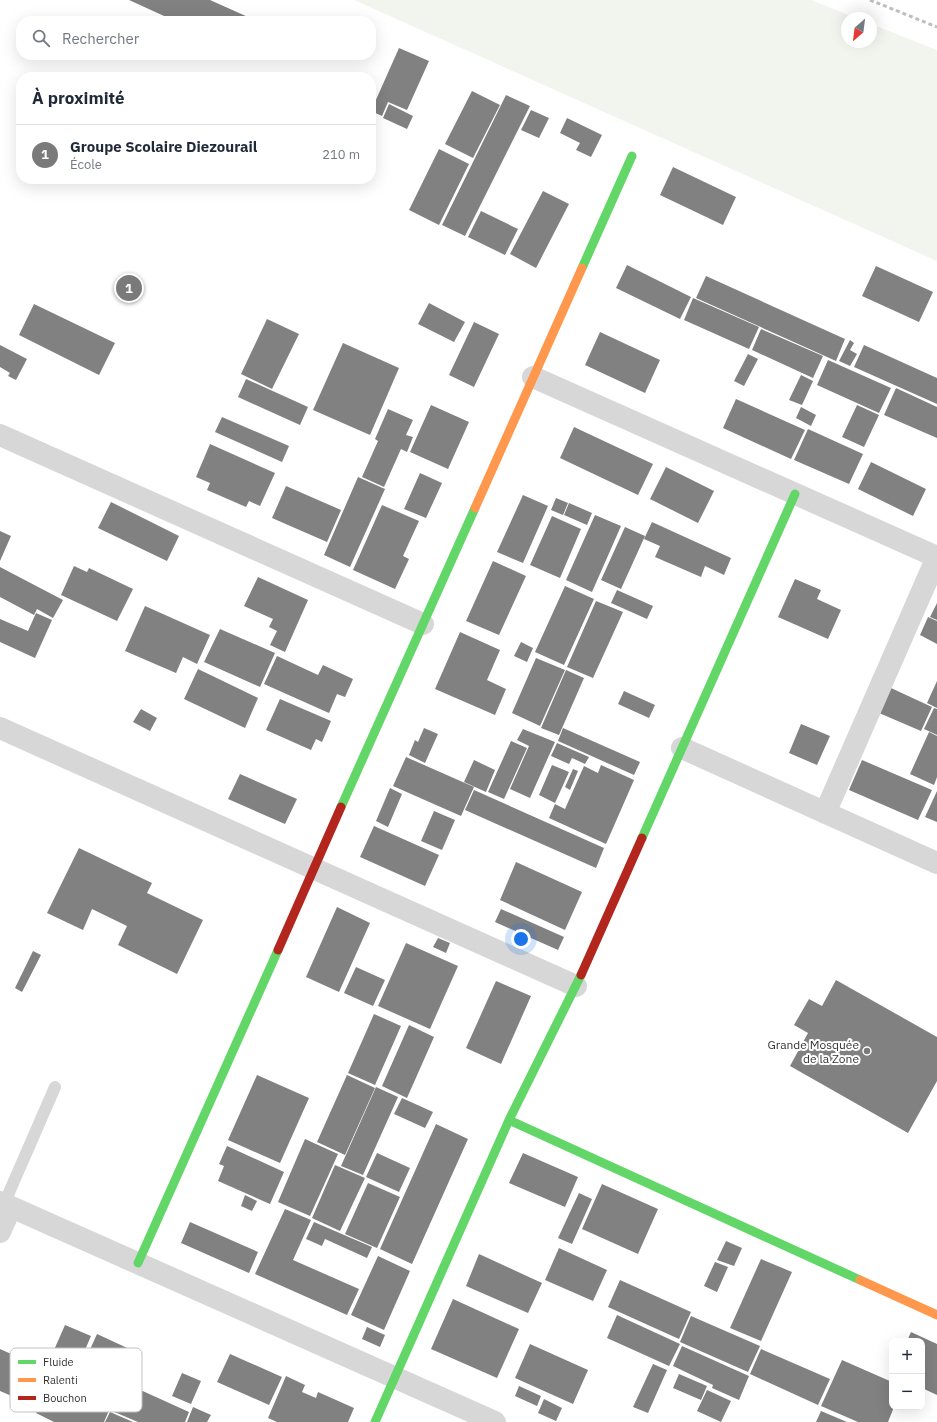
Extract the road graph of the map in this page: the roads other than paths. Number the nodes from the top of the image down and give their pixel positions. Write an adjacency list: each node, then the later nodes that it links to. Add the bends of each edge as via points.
1 (632, 156): 2 (street)
2 (533, 377): 4 (street); 6 (street)
3 (0, 435): 6 (street)
4 (795, 494): 5 (street); 8 (street)
5 (937, 557): 9 (street)
6 (423, 624): 11 (street)
7 (0, 729): 11 (street)
8 (682, 748): 9 (street); 12 (street)
9 (825, 813): 10 (street)
10 (937, 863)
11 (314, 868): 12 (street); 17 (street)
12 (576, 986): 14 (street)
13 (55, 1087): 15 (lane)
14 (509, 1120): 18 (street); 19 (street)
15 (5, 1204): 16 (street); 17 (street)
16 (0, 1232)
17 (138, 1263): 19 (street)
18 (937, 1315)
19 (394, 1377): 20 (street); 21 (street)
20 (375, 1422)
21 (495, 1422)

